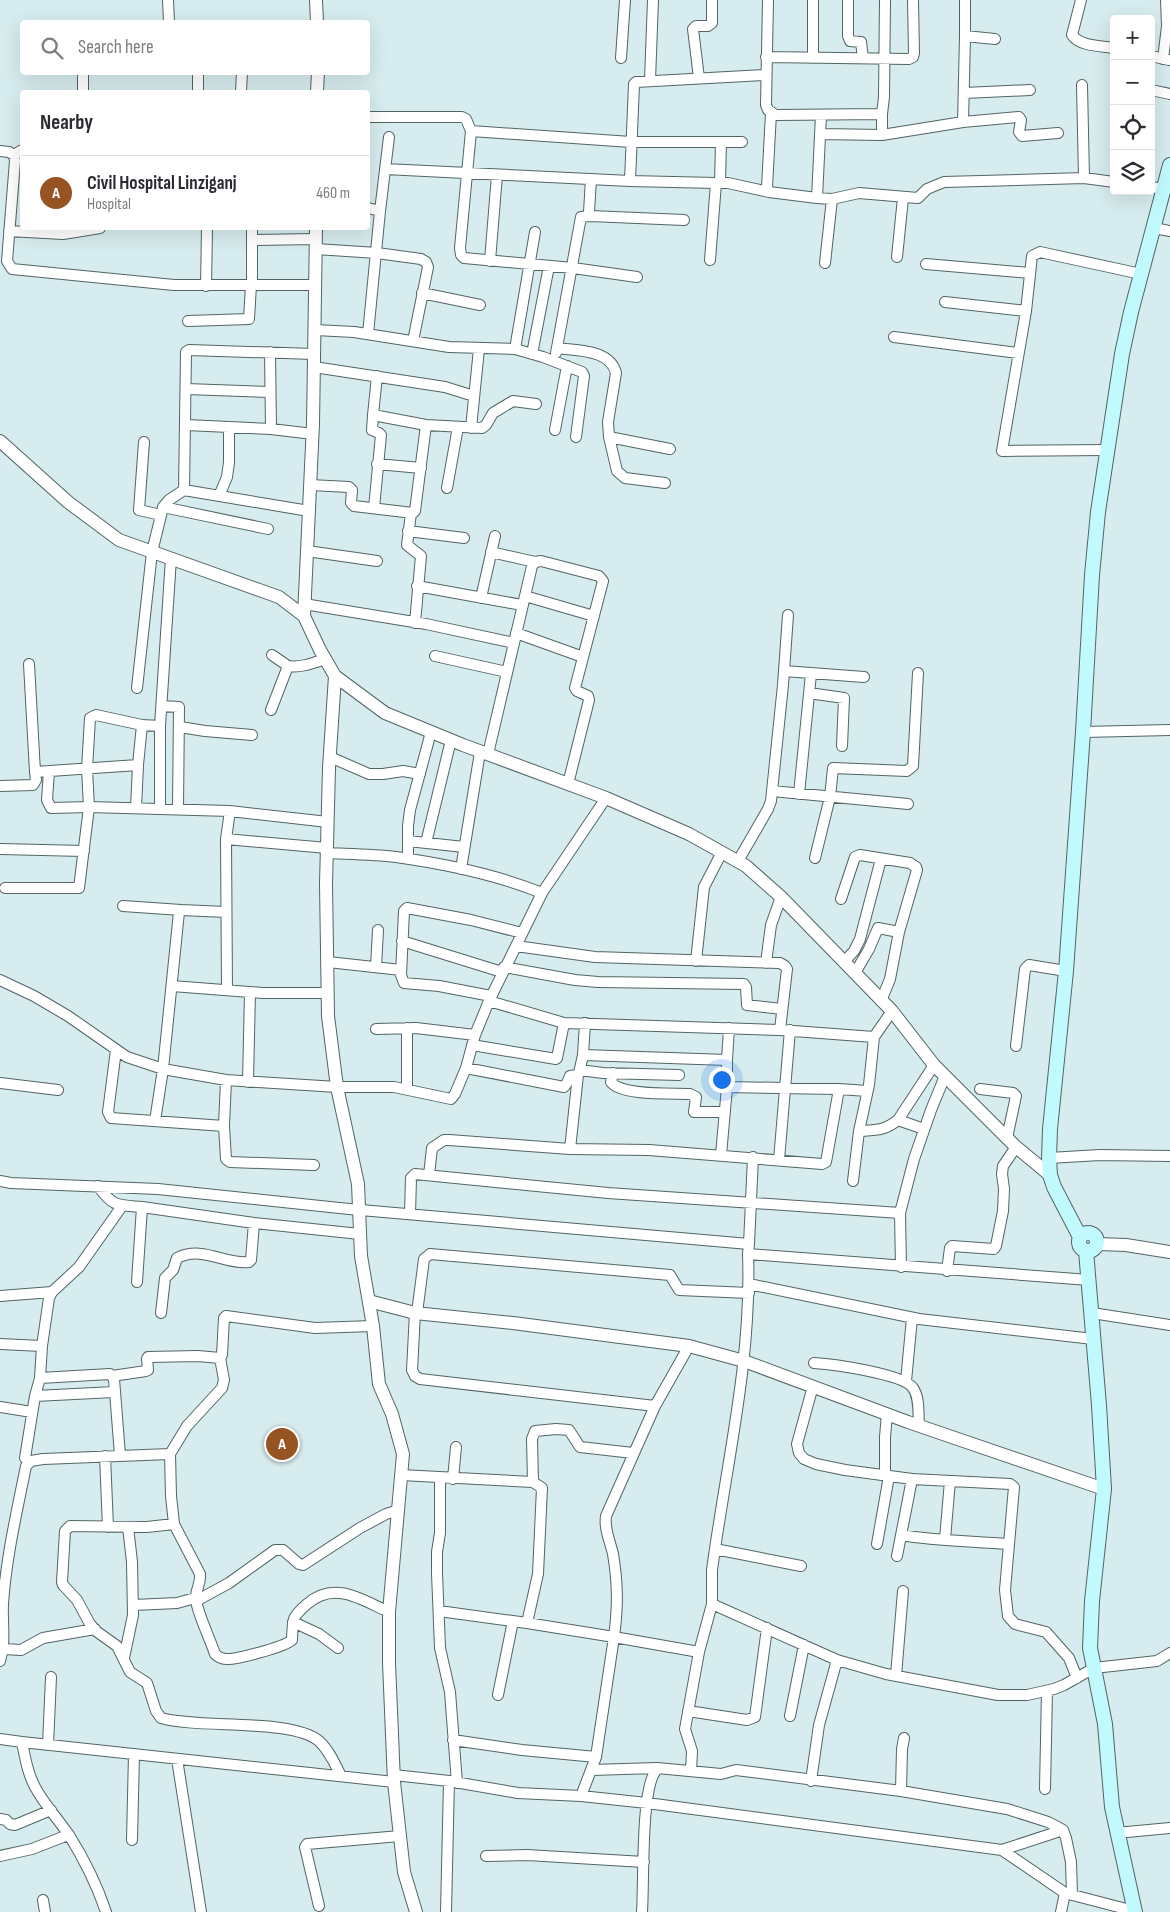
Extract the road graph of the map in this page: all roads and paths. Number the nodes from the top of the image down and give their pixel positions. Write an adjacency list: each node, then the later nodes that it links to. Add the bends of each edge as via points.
1 (168, 0): 14 (street)
2 (316, 0): 15 (street)
3 (625, 0): 20 (street)
4 (652, 0): 31 (street)
5 (712, 0): 30 (street, via 712,23 693,29)
6 (768, 0): 19 (street)
7 (813, 0): 21 (street)
8 (848, 0): 22 (street, via 848,36 850,41 861,42)
9 (885, 0): 23 (street)
10 (913, 0): 23 (street, via 913,57)
11 (965, 0): 16 (street)
12 (1166, 0): 24 (street)
13 (1077, 1): 18 (street, via 1073,37)
14 (169, 20)
15 (317, 20)
16 (965, 36): 17 (street); 39 (street)
17 (995, 39)
18 (1110, 47)
19 (766, 57): 21 (street); 29 (street)
20 (621, 58)
21 (813, 58): 22 (street)
22 (863, 58): 23 (street)
23 (884, 59): 42 (street)
24 (1167, 60)
25 (83, 75): 33 (street)
26 (198, 75): 34 (street)
27 (242, 75): 35 (street)
28 (318, 75): 36 (street)
29 (765, 75): 30 (street); 41 (street, via 766,105)
30 (699, 78): 31 (street)
31 (650, 80): 51 (street, via 634,84)
32 (1082, 85): 60 (street)
33 (84, 90)
34 (198, 90)
35 (241, 90)
36 (318, 90)
37 (1030, 90): 39 (street)
38 (1155, 91): 40 (street)
39 (964, 93): 45 (street)
40 (1170, 94)
41 (771, 113): 43 (street); 66 (street)
42 (882, 114): 43 (street); 49 (street)
43 (821, 115): 48 (street)
44 (370, 116): 46 (street, via 462,117)
45 (963, 122): 47 (street, via 1019,117 1022,136); 49 (street)
46 (471, 130): 51 (street); 58 (street)
47 (1058, 133)
48 (820, 134): 49 (street); 67 (street)
49 (882, 135)
50 (389, 137): 57 (street)
51 (631, 142): 52 (street); 62 (street)
52 (721, 142): 53 (street); 64 (street)
53 (742, 142)
54 (0, 151): 55 (street)
55 (18, 153): 78 (street)
56 (1170, 165): 65 (main road)
57 (385, 169): 58 (street); 71 (street)
58 (467, 174): 59 (street); 86 (street, via 461,255)
59 (497, 175): 61 (street); 86 (street)
60 (1084, 178): 63 (street); 68 (street, via 944,182 918,198)
61 (591, 179): 62 (street); 72 (street)
62 (630, 180): 64 (street)
63 (1110, 181)
64 (718, 183): 66 (street); 85 (street)
65 (1158, 188): 74 (main road)
66 (769, 192): 67 (street)
67 (817, 198): 69 (street)
68 (904, 198): 69 (street, via 859,193); 84 (street)
69 (832, 199): 87 (street)
70 (370, 208): 71 (street)
71 (380, 211): 83 (street)
72 (590, 216): 73 (street); 91 (street, via 581,217)
73 (684, 220)
74 (1154, 228): 79 (street); 93 (main road)
75 (88, 230): 78 (street, via 63,234)
76 (207, 230): 96 (street)
77 (252, 230): 82 (street)
78 (9, 231): 96 (street, via 7,261 12,269)
79 (1170, 231)
80 (535, 232): 88 (street)
81 (316, 238): 82 (street); 83 (street); 95 (street)
82 (252, 240): 97 (street)
83 (377, 253): 98 (street, via 426,262 428,267); 104 (street)
84 (896, 257)
85 (710, 260)
86 (490, 261): 88 (street)
87 (825, 263)
88 (530, 264): 90 (street); 109 (street)
89 (926, 264): 92 (street)
90 (550, 266): 91 (street); 112 (street)
91 (573, 268): 94 (street); 107 (street)
92 (1030, 273): 93 (street, via 1032,256 1040,252); 101 (street)
93 (1141, 274): 135 (main road, via 1122,354)
94 (637, 277)
95 (315, 285): 97 (street); 103 (street)
96 (206, 286): 97 (street)
97 (252, 286): 102 (street, via 249,319)
98 (422, 293): 100 (street); 106 (street)
99 (945, 302): 101 (street)
100 (480, 305)
101 (1026, 311): 111 (street)
102 (188, 321)
103 (315, 330): 104 (street); 113 (street)
104 (368, 334): 106 (street)
105 (894, 337): 111 (street)
106 (413, 341): 108 (street)
107 (557, 348): 114 (street); 131 (street, via 601,355 614,365 616,373 608,422)
108 (479, 349): 109 (street); 119 (street)
109 (515, 349): 112 (street)
110 (270, 352): 113 (street); 117 (street, via 189,350 185,358); 118 (street)
111 (1018, 353): 135 (street, via 1002,451)
112 (532, 354): 114 (street)
113 (314, 361): 116 (street); 129 (street)
114 (554, 361): 115 (street)
115 (567, 366): 128 (street); 130 (street, via 584,376)
116 (377, 376): 119 (street, via 459,390); 121 (street)
117 (186, 389): 118 (street); 122 (street)
118 (270, 392): 127 (street)
119 (474, 396): 126 (street)
120 (536, 404): 126 (street, via 513,401 493,413 484,428)
121 (372, 414): 123 (street); 136 (street, via 372,431 380,436)
122 (186, 425): 124 (street); 141 (street)
123 (426, 425): 125 (street); 137 (street)
124 (229, 426): 127 (street); 142 (street, via 227,477)
125 (458, 427): 126 (street); 140 (street)
126 (471, 428)
127 (270, 429): 129 (street)
128 (555, 430)
129 (313, 434): 139 (street)
130 (576, 437)
131 (609, 437): 134 (street); 138 (street, via 620,475)
132 (144, 442): 144 (street, via 139,510)
133 (1, 444): 152 (street, via 68,502 119,540)
134 (670, 449)
135 (1108, 450): 186 (main road, via 1092,575)
136 (377, 464): 137 (street); 143 (street)
137 (421, 468): 146 (street, via 415,511)
138 (665, 483)
139 (310, 485): 143 (street, via 349,486 352,490 351,504); 145 (street)
140 (447, 488)
141 (184, 490): 142 (street); 144 (street, via 169,500)
142 (219, 496): 145 (street)
143 (374, 508): 146 (street)
144 (162, 511): 147 (street); 152 (street)
145 (309, 511): 151 (street)
146 (410, 513): 148 (street)
147 (268, 529)
148 (408, 531): 150 (street); 157 (street, via 408,547 421,556)
149 (495, 536): 153 (street)
150 (464, 538)
151 (307, 551): 155 (street); 160 (street)
152 (152, 552): 154 (street); 177 (street)
153 (491, 552): 156 (street); 158 (street)
154 (170, 558): 160 (street); 179 (street)
155 (377, 561)
156 (535, 562): 159 (street); 162 (street, via 541,560 599,576 602,579)
157 (417, 586): 158 (street); 163 (street)
158 (481, 598): 159 (street)
159 (524, 601): 162 (street); 164 (street)
160 (304, 610): 163 (street); 168 (street)
161 (788, 615): 171 (street)
162 (594, 616): 167 (street)
163 (415, 623): 164 (street)
164 (515, 638): 167 (street); 172 (street)
165 (272, 655): 170 (street)
166 (435, 656): 172 (street)
167 (583, 657): 197 (street, via 575,688 589,700)
168 (325, 659): 170 (street, via 309,665); 175 (street)
169 (29, 664): 195 (street)
170 (288, 666): 180 (street)
171 (784, 671): 174 (street); 199 (street)
172 (507, 672): 190 (street)
173 (918, 673): 201 (street, via 913,766 908,771 834,767)
174 (811, 674): 176 (street); 178 (street)
175 (335, 676): 185 (street, via 385,713); 191 (street)
176 (864, 676)
177 (137, 688)
178 (809, 693): 189 (street, via 844,698); 200 (street)
179 (162, 706): 182 (street); 183 (street, via 179,707)
180 (271, 710)
181 (142, 725): 182 (street); 192 (street); 193 (street, via 96,714 92,716)
182 (160, 726): 206 (street)
183 (180, 727): 187 (street); 207 (street)
184 (1170, 730): 186 (street)
185 (431, 732): 188 (street); 196 (street)
186 (1083, 732): 242 (main road)
187 (252, 735)
188 (451, 740): 190 (street); 212 (street)
189 (842, 746)
190 (484, 753): 197 (street); 213 (street)
191 (330, 757): 196 (street, via 369,774 403,771); 209 (street)
192 (138, 765): 193 (street); 205 (street)
193 (87, 769): 194 (street); 204 (street)
194 (49, 771): 195 (street); 204 (street, via 47,800 51,808)
195 (35, 772): 198 (street, via 33,785)
196 (420, 774): 211 (street, via 410,810)
197 (568, 784): 202 (street)
198 (0, 786)
199 (772, 791): 200 (street); 221 (street, via 768,809)
200 (799, 794): 201 (street)
201 (830, 797): 203 (street); 218 (street)
202 (606, 798): 217 (street); 224 (street)
203 (908, 804)
204 (89, 807): 205 (street); 216 (street)
205 (136, 808): 206 (street)
206 (160, 809): 207 (street)
207 (178, 809): 208 (street)
208 (230, 811): 209 (street); 210 (street)
209 (328, 822): 215 (street)
210 (226, 839): 215 (street); 229 (street)
211 (408, 841): 212 (street); 219 (street)
212 (426, 843): 213 (street)
213 (464, 847): 222 (street)
214 (0, 849): 216 (street)
215 (327, 850): 219 (street); 236 (street)
216 (84, 851): 223 (street, via 79,888)
217 (722, 852): 221 (street); 235 (street, via 704,887)
218 (815, 858)
219 (408, 859): 222 (street)
220 (881, 859): 226 (street, via 855,857); 231 (street, via 910,863 917,870); 237 (street, via 860,939)
221 (738, 861): 225 (street)
222 (461, 869): 224 (street, via 509,880)
223 (5, 888)
224 (542, 893): 232 (street)
225 (780, 897): 237 (street); 238 (street, via 769,931)
226 (841, 899)
227 (123, 906): 228 (street)
228 (181, 910): 229 (street); 245 (street)
229 (226, 912): 246 (street)
230 (378, 930): 239 (street)
231 (899, 932): 243 (street, via 878,928); 250 (street, via 892,971)
232 (522, 933): 233 (street, via 408,908 404,910); 234 (street)
233 (402, 941): 240 (street); 241 (street)
234 (516, 946): 235 (street, via 595,957); 241 (street)
235 (696, 961): 238 (street)
236 (328, 962): 239 (street); 248 (street)
237 (844, 962): 243 (street)
238 (766, 963): 251 (street, via 780,963 787,969)
239 (376, 967): 240 (street)
240 (401, 970): 249 (street, via 404,983 439,986)
241 (503, 970): 249 (street); 251 (street, via 598,982 744,984 746,1003 750,1007)
242 (1066, 971): 261 (street, via 1029,965 1025,969); 294 (main road)
243 (855, 973): 250 (street)
244 (0, 980): 262 (street, via 68,1016)
245 (172, 986): 246 (street); 267 (street)
246 (227, 990): 247 (street)
247 (250, 992): 248 (street); 273 (street)
248 (328, 993): 275 (street)
249 (490, 999): 253 (street); 260 (street)
250 (881, 1001): 252 (street)
251 (782, 1009): 258 (street)
252 (892, 1011): 259 (street); 265 (street)
253 (564, 1023): 254 (street); 260 (street, via 556,1059)
254 (586, 1023): 257 (street); 263 (street)
255 (376, 1028): 256 (street)
256 (407, 1028): 260 (street); 278 (street)
257 (729, 1028): 258 (street); 264 (street)
258 (785, 1030): 259 (street); 277 (street)
259 (874, 1037): 282 (street)
260 (473, 1040): 266 (street)
261 (1016, 1046)
262 (116, 1050): 267 (street); 285 (street, via 109,1116)
263 (583, 1055): 264 (street); 268 (street)
264 (727, 1060): 276 (street)
265 (934, 1065): 271 (street); 284 (street)
266 (466, 1068): 268 (street, via 561,1087 570,1076); 278 (street, via 451,1099)
267 (163, 1069): 272 (street); 285 (street)
268 (579, 1072): 269 (street); 290 (street)
269 (613, 1073): 270 (street); 283 (street, via 612,1082 616,1087 634,1092 690,1094 696,1097 694,1112)
270 (679, 1075)
271 (945, 1076): 287 (street); 289 (street)
272 (226, 1080): 273 (street); 286 (street)
273 (248, 1082): 275 (street)
274 (0, 1083): 281 (street)
275 (337, 1087): 278 (street); 305 (street, via 358,1184)
276 (727, 1087): 277 (street); 283 (street)
277 (785, 1088): 279 (street); 295 (street)
278 (407, 1089)
279 (839, 1089): 282 (street); 295 (street, via 826,1162)
280 (980, 1089): 289 (street, via 1016,1096)
281 (58, 1090)
282 (867, 1091): 288 (street)
283 (725, 1112): 291 (street)
284 (898, 1120): 287 (street); 288 (street, via 882,1130)
285 (155, 1121): 286 (street)
286 (224, 1126): 296 (street, via 225,1156 230,1162)
287 (924, 1129): 306 (street)
288 (859, 1131): 300 (street)
289 (1012, 1143): 298 (street); 316 (street, via 1003,1166 1003,1210 996,1246 987,1250 952,1246)
290 (570, 1149): 291 (street); 297 (street, via 444,1140 431,1150)
291 (722, 1155): 293 (street)
292 (1170, 1156): 294 (street)
293 (754, 1158): 295 (street); 302 (street)
294 (1049, 1158): 298 (main road)
295 (779, 1160)
296 (314, 1166)
297 (429, 1175): 302 (street); 307 (street, via 412,1176)
298 (1050, 1176): 310 (main road)
299 (0, 1181): 301 (street)
300 (853, 1181)
301 (98, 1186): 303 (street, via 110,1202); 305 (street, via 158,1189)
302 (751, 1203): 306 (street); 312 (street)
303 (122, 1206): 304 (street); 320 (street, via 79,1267)
304 (142, 1207): 308 (street); 318 (street)
305 (358, 1210): 307 (street); 309 (street)
306 (900, 1213): 315 (street)
307 (410, 1214): 312 (street)
308 (254, 1223): 309 (street); 324 (street, via 251,1260 248,1262 202,1253 178,1258 165,1278)
309 (360, 1234): 322 (street)
310 (1080, 1237): 311 (main road, via 1091,1234); 313 (main road, via 1079,1244)
311 (1098, 1244): 313 (main road, via 1094,1250); 314 (street)
312 (748, 1249): 315 (street); 319 (street)
313 (1086, 1252): 317 (main road)
314 (1170, 1252)
315 (901, 1267): 316 (street)
316 (948, 1271): 317 (street)
317 (1089, 1280): 323 (main road)
318 (137, 1282)
319 (749, 1288): 325 (street, via 679,1290 670,1276 430,1254 424,1259); 326 (street); 334 (street)
320 (52, 1292): 321 (street); 331 (street)
321 (0, 1296)
322 (369, 1301): 325 (street); 328 (street)
323 (1092, 1312): 327 (street); 329 (main road)
324 (161, 1313)
325 (416, 1313): 332 (street); 342 (street, via 412,1370 420,1379)
326 (912, 1318): 329 (street); 338 (street)
327 (1170, 1325)
328 (373, 1326): 333 (street, via 315,1328 226,1316); 353 (street, via 379,1384 392,1414 403,1454)
329 (1094, 1339): 360 (main road)
330 (0, 1344): 331 (street)
331 (42, 1346): 337 (street)
332 (689, 1346): 334 (street); 342 (street)
333 (220, 1358): 336 (street, via 148,1357 148,1370); 349 (street, via 224,1380 222,1388 187,1426)
334 (744, 1361): 339 (street); 369 (street)
335 (814, 1363): 338 (street)
336 (112, 1376): 337 (street); 340 (street)
337 (40, 1378): 341 (street)
338 (906, 1381): 346 (street, via 917,1394)
339 (813, 1386): 345 (street); 354 (street, via 798,1444 799,1453 816,1464)
340 (114, 1392): 341 (street); 351 (street)
341 (35, 1396): 344 (street)
342 (655, 1406): 348 (street)
343 (0, 1407): 344 (street)
344 (32, 1412): 352 (street)
345 (887, 1414): 346 (street); 354 (street)
346 (919, 1426): 360 (street)
347 (456, 1447): 356 (street)
348 (633, 1453): 359 (street, via 580,1447 569,1430 535,1431 532,1439); 383 (street, via 605,1521 618,1596)
349 (170, 1454): 351 (street); 362 (street)
350 (104, 1456): 351 (street); 363 (street); 388 (street, via 42,1459 31,1461 26,1466 3,1604)
351 (120, 1456)
352 (25, 1458)
353 (401, 1475): 355 (street); 361 (street)
354 (887, 1476): 357 (street); 367 (street)
355 (440, 1478): 356 (street); 377 (street)
356 (453, 1479): 359 (street)
357 (912, 1479): 358 (street); 365 (street)
358 (950, 1481): 366 (street); 368 (street, via 1010,1484 1014,1487)
359 (533, 1482): 380 (street, via 543,1491 538,1574)
360 (1104, 1489): 391 (main road, via 1090,1627)
361 (399, 1510): 373 (street, via 360,1528 303,1565 283,1550 275,1550 229,1583); 376 (street)
362 (174, 1524): 364 (street); 373 (street, via 200,1574)
363 (108, 1527): 364 (street); 382 (street, via 70,1526 65,1532 62,1582)
364 (128, 1527): 375 (street)
365 (901, 1535): 366 (street); 370 (street)
366 (945, 1539): 368 (street)
367 (877, 1544)
368 (1008, 1544): 394 (street, via 1005,1590 1008,1616 1015,1624 1046,1632 1069,1658)
369 (714, 1549): 371 (street); 374 (street)
370 (897, 1556)
371 (801, 1566)
372 (903, 1591): 392 (street)
373 (196, 1599): 375 (street); 379 (street, via 215,1654 225,1659 289,1643)
374 (712, 1604): 381 (street); 386 (street)
375 (134, 1605): 389 (street)
376 (389, 1612): 379 (street, via 347,1594 329,1592 313,1599 296,1614); 411 (street)
377 (439, 1612): 378 (street); 401 (street, via 440,1648 450,1692)
378 (512, 1621): 380 (street); 396 (street)
379 (293, 1622): 385 (street, via 319,1634)
380 (528, 1623): 383 (street)
381 (767, 1628): 384 (street); 397 (street, via 755,1717 747,1720)
382 (95, 1629): 388 (street, via 43,1638 21,1650); 389 (street, via 116,1646)
383 (614, 1637): 386 (street); 405 (street)
384 (804, 1645): 390 (street); 398 (street)
385 (338, 1648)
386 (699, 1652): 397 (street)
387 (1170, 1654): 391 (street, via 1157,1660)
388 (1, 1655)
389 (124, 1658): 410 (street, via 130,1672 147,1683 161,1718 278,1728 307,1734 327,1750)
390 (837, 1660): 392 (street); 412 (street, via 819,1725)
391 (1094, 1668): 394 (street); 422 (main road, via 1105,1724)
392 (896, 1676): 395 (street, via 998,1695)
393 (51, 1677): 403 (street)
394 (1077, 1678): 395 (street)
395 (1047, 1691): 414 (street)
396 (498, 1696)
397 (688, 1711): 408 (street, via 685,1729 692,1751)
398 (790, 1716)
399 (0, 1738): 402 (street)
400 (904, 1738): 415 (street)
401 (453, 1740): 405 (street); 413 (street)
402 (22, 1742): 403 (street); 418 (street, via 35,1787)
403 (48, 1745): 404 (street)
404 (134, 1754): 406 (street); 425 (street)
405 (596, 1757): 407 (street)
406 (177, 1759): 410 (street); 436 (street)
407 (591, 1770): 408 (street, via 657,1768); 416 (street)
408 (691, 1771): 412 (street, via 721,1774 736,1770)
409 (655, 1772): 417 (street)
410 (341, 1776): 411 (street)
411 (394, 1778): 413 (street); 424 (street)
412 (811, 1780): 415 (street)
413 (453, 1782): 416 (street, via 518,1793); 438 (street)
414 (1045, 1789)
415 (901, 1791): 421 (street, via 1007,1809)
416 (581, 1796): 417 (street)
417 (646, 1804): 426 (street); 429 (street)
418 (51, 1810): 419 (street, via 12,1826 6,1820); 423 (street)
419 (0, 1820)
420 (1170, 1828): 422 (street)
421 (1063, 1830): 426 (street); 430 (street, via 1071,1862)
422 (1116, 1832): 433 (main road)
423 (68, 1835): 427 (street, via 32,1849); 435 (street, via 98,1887)
424 (400, 1836): 432 (street, via 306,1844 304,1847); 437 (street, via 404,1872)
425 (132, 1840)
426 (1002, 1850): 430 (street)
427 (0, 1856)
428 (486, 1856): 429 (street, via 528,1855)
429 (644, 1862): 439 (street)
430 (1068, 1894): 433 (street); 440 (street)
431 (43, 1900): 434 (street)
432 (319, 1906)
433 (1134, 1911)
434 (45, 1912)
435 (106, 1912)
436 (201, 1912)
437 (416, 1912)
438 (446, 1912)
439 (642, 1912)
440 (1061, 1912)

